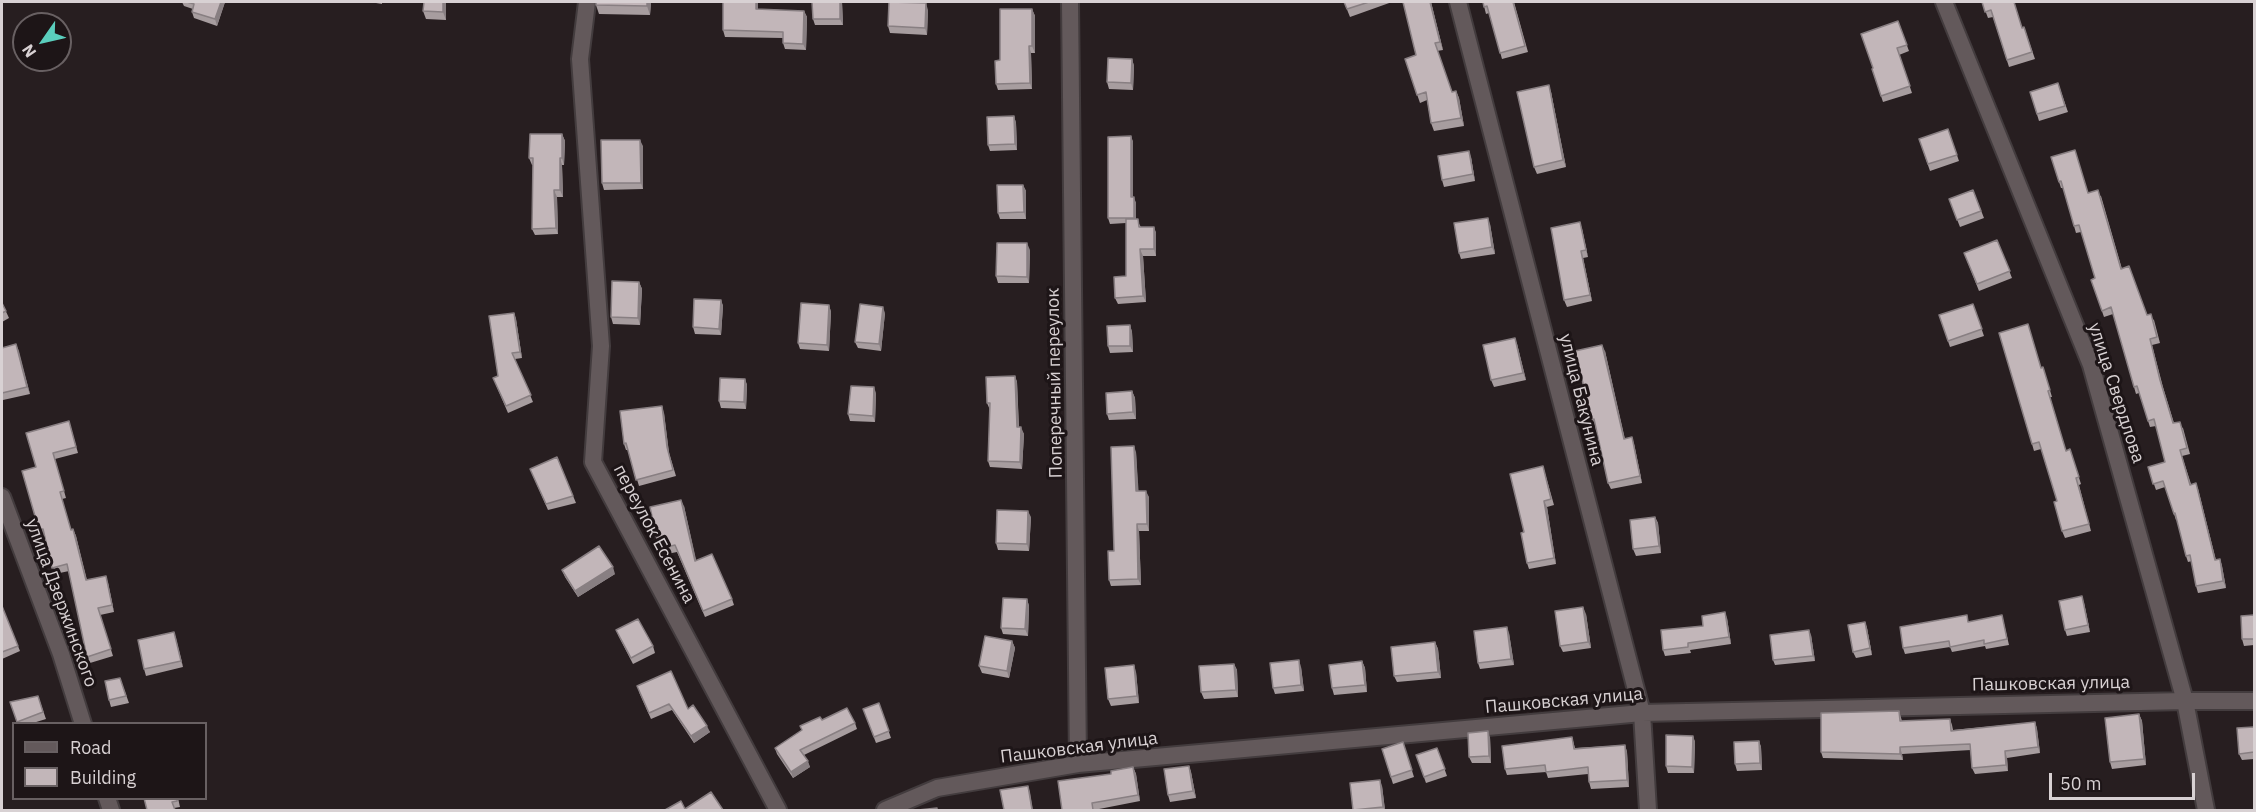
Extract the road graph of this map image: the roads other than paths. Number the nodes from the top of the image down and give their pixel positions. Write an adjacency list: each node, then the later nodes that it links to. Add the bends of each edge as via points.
1 (587, 2): 11 (street, переулок Есенина, via 580,59 601,346 593,462)
2 (1070, 2): 10 (street, Поперечный переулок)
3 (1458, 2): 8 (street, улица Бакунина)
4 (1944, 2): 6 (street, улица Свердлова, via 2091,365)
5 (2, 497): 9 (street, улица Дзержинского)
6 (2185, 700): 7 (street, Пашковская улица); 8 (street, Пашковская улица); 14 (street, улица Свердлова)
7 (2254, 701)
8 (1641, 713): 10 (street, Пашковская улица); 13 (street, улица Бакунина)
9 (83, 722)
10 (1078, 764): 12 (street, Пашковская улица, via 938,788)
11 (778, 810)
12 (885, 810)
13 (1648, 810)
14 (2206, 810)

